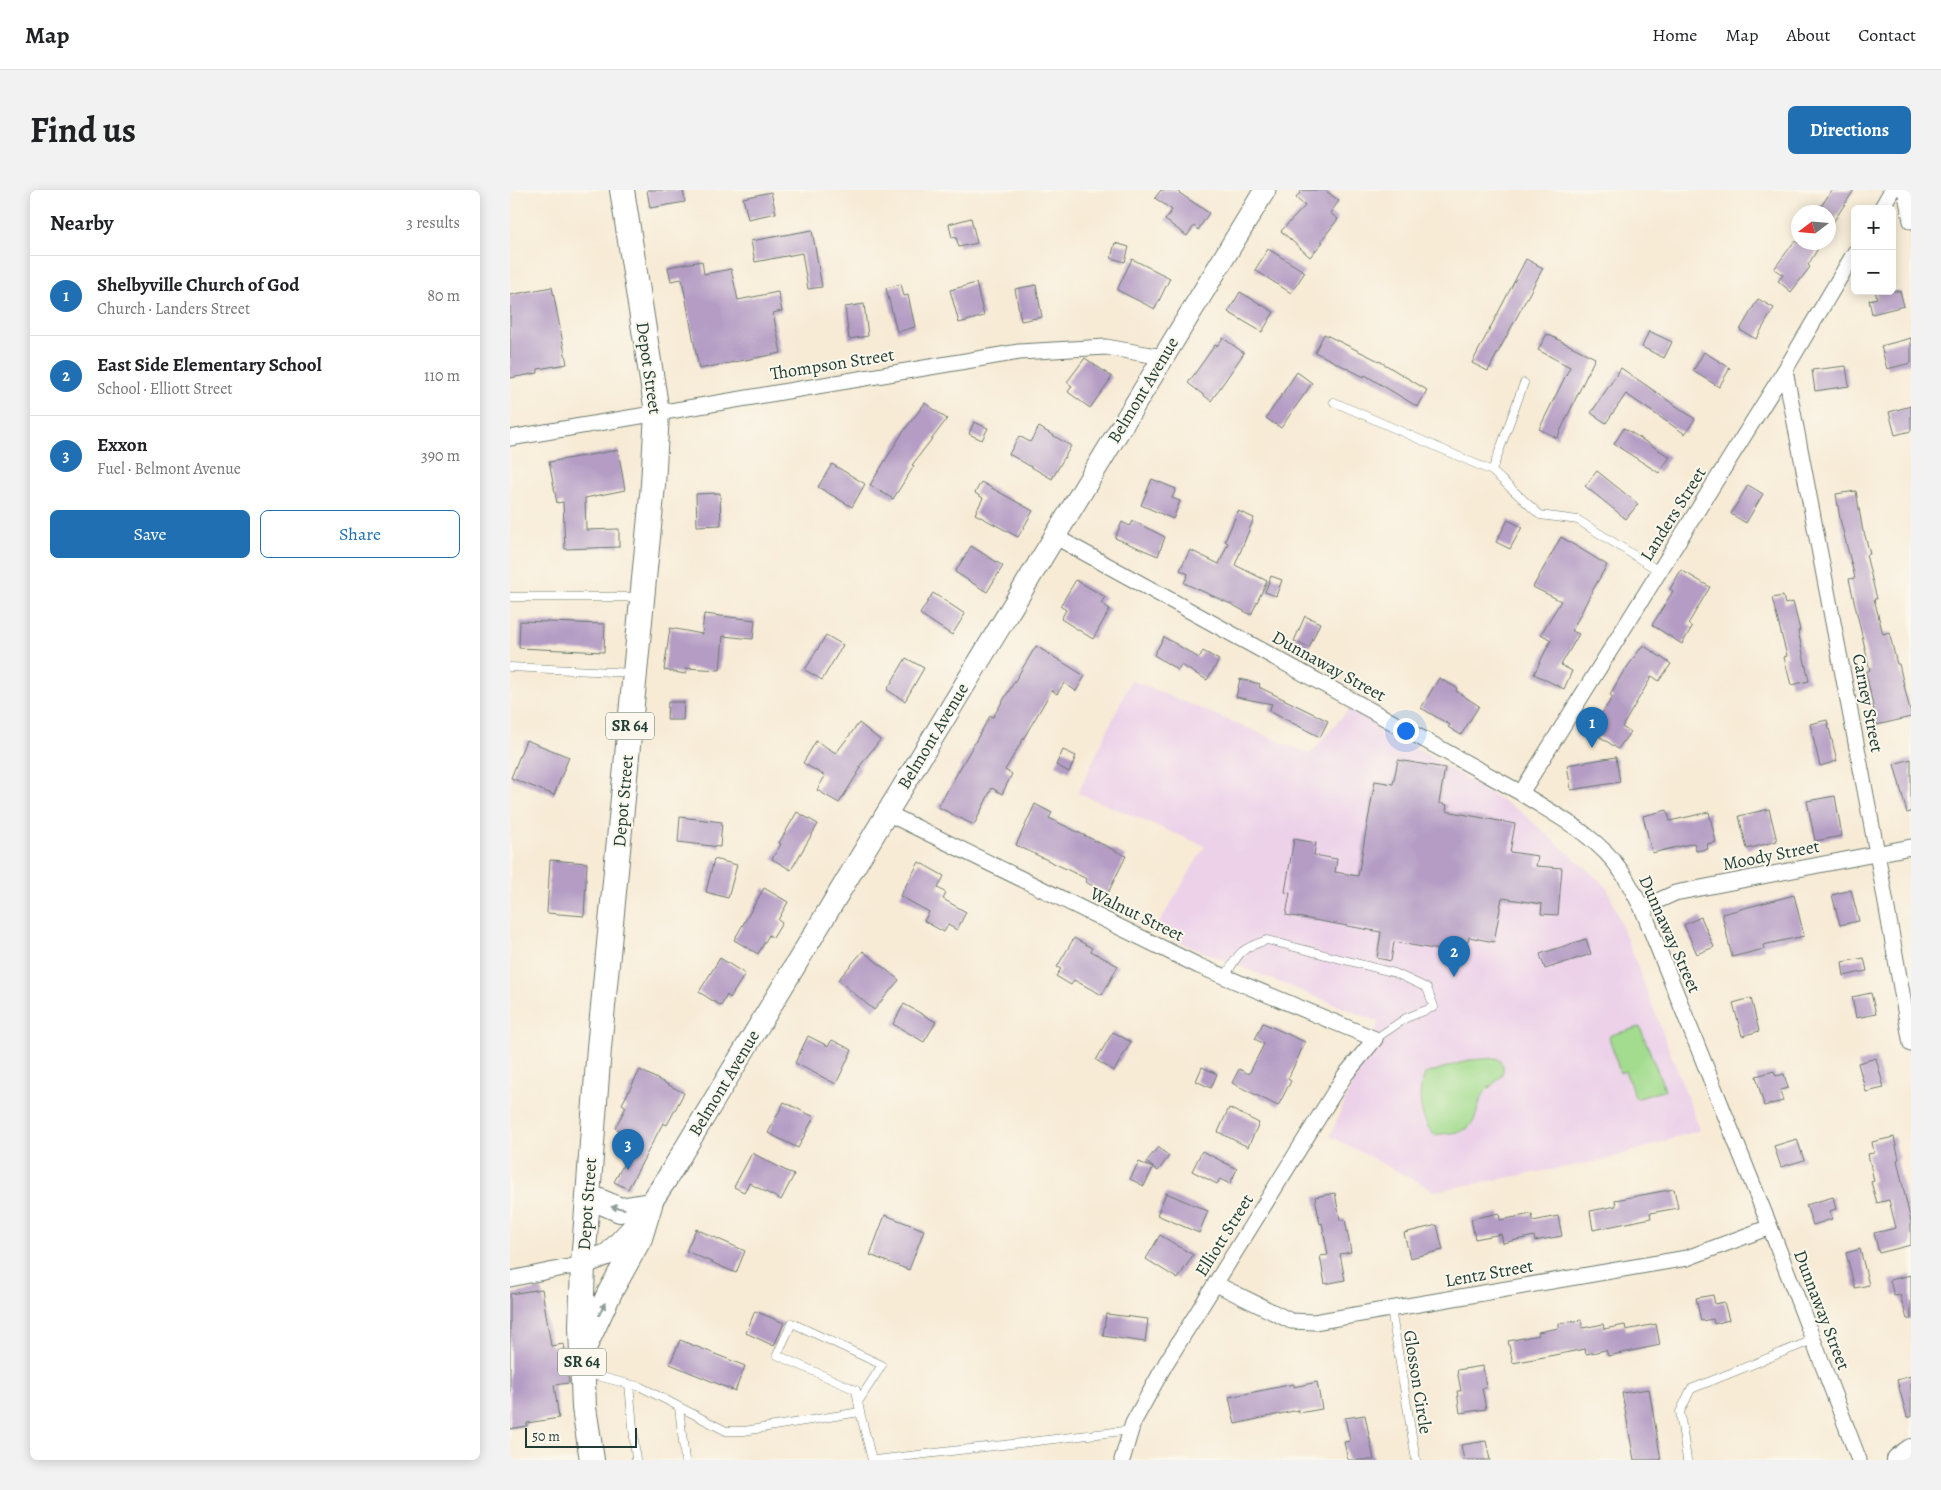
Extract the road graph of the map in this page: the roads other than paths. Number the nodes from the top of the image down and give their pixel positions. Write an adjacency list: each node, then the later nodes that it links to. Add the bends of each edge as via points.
1 (622, 190): 12 (main road, Depot Street / SR 64)
2 (1265, 190): 8 (main road, Belmont Avenue)
3 (1892, 190): 5 (street)
4 (1905, 190): 6 (street)
5 (1883, 205)
6 (1911, 221)
7 (1851, 259): 9 (street, Landers Street)
8 (1162, 357): 12 (street, Thompson Street, via 1106,347 1019,352); 15 (main road, Belmont Avenue)
9 (1785, 370): 16 (street, Landers Street); 24 (street, Carney Street)
10 (1524, 383): 14 (lane)
11 (1334, 402): 14 (lane)
12 (657, 412): 13 (street, Thompson Street); 18 (main road, Depot Street / SR 64)
13 (510, 438)
14 (1492, 471): 16 (lane, via 1540,515 1578,520)
15 (1054, 536): 21 (street, Dunnaway Street); 22 (main road, Belmont Avenue)
16 (1659, 571): 21 (street, Landers Street)
17 (510, 597): 18 (lane)
18 (642, 597): 20 (main road, Depot Street / SR 64)
19 (510, 667): 20 (lane)
20 (635, 674): 29 (main road, Depot Street / SR 64)
21 (1521, 793): 25 (street, Dunnaway Street, via 1584,834 1604,852 1620,870)
22 (886, 813): 26 (street, Walnut Street); 30 (main road, Belmont Avenue)
23 (1911, 847): 24 (street, Moody Street)
24 (1878, 853): 25 (street, Moody Street, via 1675,893); 28 (street, Carney Street)
25 (1642, 908): 31 (street, Dunnaway Street)
26 (1225, 977): 27 (street, Walnut Street); 27 (lane, via 1237,955 1248,946 1267,940 1395,973 1427,988 1434,1007 1406,1018)
27 (1375, 1039): 34 (street, Elliott Street, via 1346,1075)
28 (1911, 1044)
29 (588, 1196): 30 (main road, one-way to 29, via 620,1210); 32 (main road, Depot Street / SR 64)
30 (650, 1205): 32 (main road, Belmont Avenue, via 608,1254); 37 (main road, one-way to 30, via 610,1292 640,1238)
31 (1770, 1227): 35 (street, Lentz Street, via 1687,1258); 36 (street, Dunnaway Street)
32 (583, 1264): 33 (street); 37 (main road, SR 64)
33 (510, 1279)
34 (1216, 1284): 35 (street, Lentz Street, via 1291,1321 1314,1322); 42 (street, Elliott Street, via 1166,1363)
35 (1391, 1309): 49 (lane, Glosson Circle)
36 (1813, 1340): 50 (lane, via 1691,1389 1680,1412); 51 (street, Dunnaway Street)
37 (582, 1363): 38 (lane); 44 (main road, SR 64, via 584,1408)
38 (629, 1384): 40 (lane); 45 (lane)
39 (858, 1402): 39 (lane, via 856,1390 777,1355 792,1322 882,1366); 41 (lane)
40 (679, 1407): 41 (lane, via 726,1431 744,1431); 46 (lane)
41 (860, 1412): 47 (lane)
42 (1131, 1430): 47 (lane); 48 (street, Elliott Street)
43 (1911, 1451): 52 (main road)
44 (592, 1460)
45 (636, 1460)
46 (685, 1460)
47 (874, 1460)
48 (1122, 1460)
49 (1416, 1460)
50 (1687, 1460)
51 (1858, 1460)
52 (1899, 1460)

